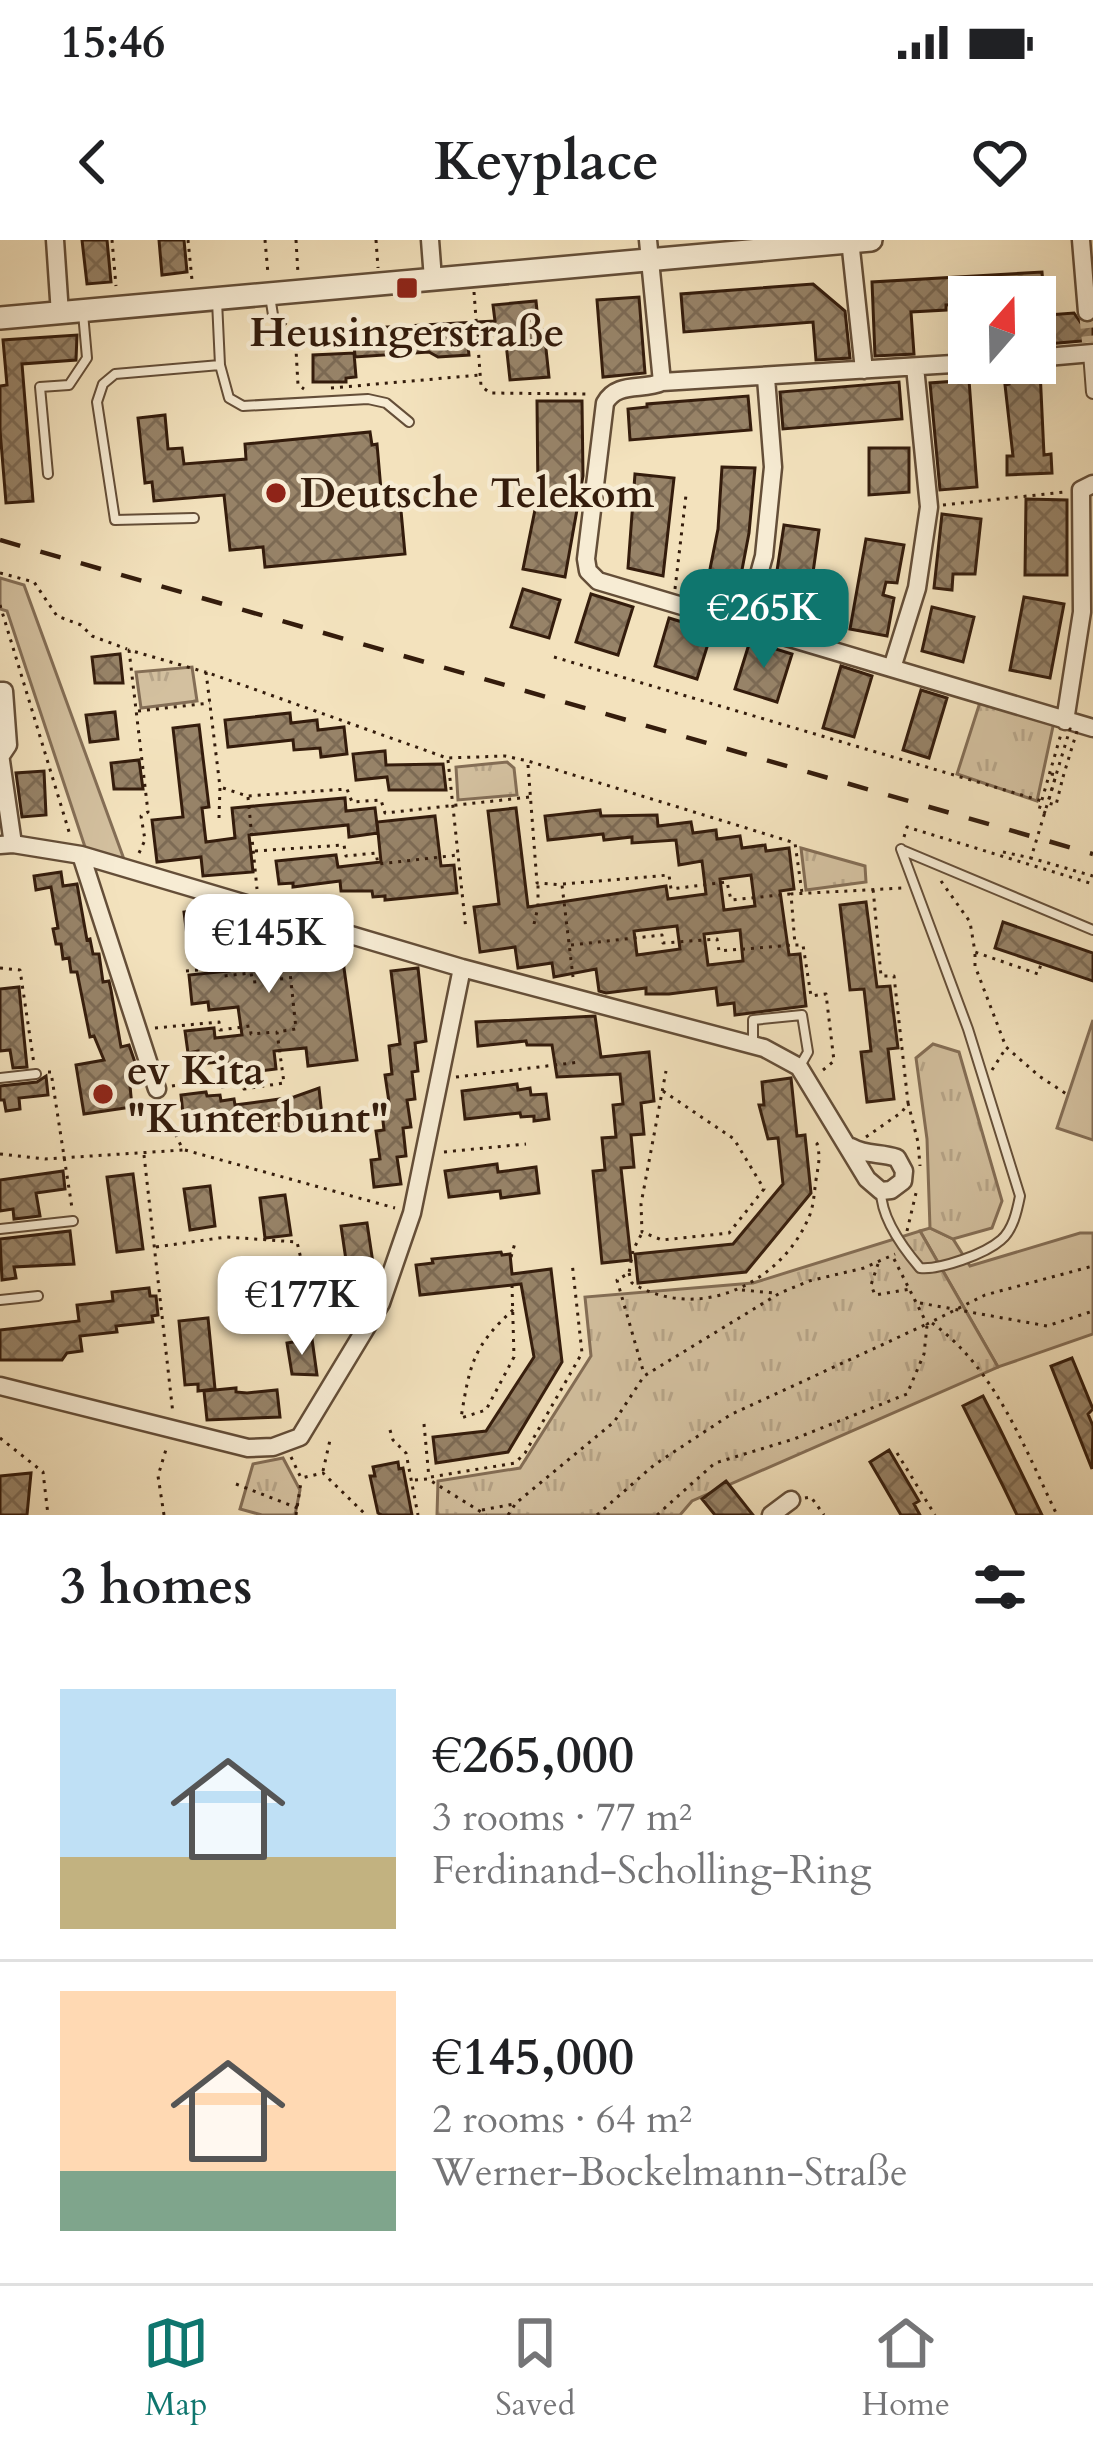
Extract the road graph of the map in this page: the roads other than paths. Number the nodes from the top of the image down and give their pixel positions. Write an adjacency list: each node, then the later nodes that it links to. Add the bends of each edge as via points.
1 (56, 240): 9 (street)
2 (430, 240): 6 (street)
3 (857, 240): 5 (street); 16 (street)
4 (1081, 240): 8 (street)
5 (649, 249): 6 (street); 18 (street)
6 (433, 279): 7 (street, via 299,292 272,304)
7 (217, 299): 9 (street); 13 (lane)
8 (1087, 312)
9 (71, 313): 10 (street); 21 (lane, via 87,358 69,385 40,387)
10 (0, 319)
11 (1091, 349): 12 (street); 19 (street)
12 (1056, 355)
13 (220, 365): 20 (lane, via 235,404 368,399); 23 (lane, via 115,374 97,402 115,520)
14 (948, 365): 15 (street)
15 (915, 367): 16 (street); 25 (street, via 929,507 917,588)
16 (864, 370): 17 (street)
17 (766, 378): 18 (street); 24 (street, via 773,466 764,556)
18 (662, 382): 24 (street, via 610,394 605,404 588,571)
19 (1093, 392)
20 (409, 422)
21 (48, 474)
22 (1087, 487): 27 (street, via 1082,612)
23 (194, 518)
24 (745, 625): 25 (street)
25 (892, 668): 27 (street)
26 (0, 691): 29 (street, via 8,745)
27 (1065, 721): 28 (street)
28 (1093, 728)
29 (1, 754): 30 (street)
30 (7, 844): 31 (street)
31 (78, 855): 33 (street); 38 (street)
32 (1093, 930): 40 (lane, via 901,849 1020,1196 1002,1240 937,1270 920,1268 881,1206)
33 (462, 968): 34 (street); 45 (street, via 412,1213 381,1304 299,1437 248,1448)
34 (753, 1044): 36 (street); 36 (lane, via 753,1020 802,1015)
35 (36, 1074): 37 (lane)
36 (804, 1075): 39 (street)
37 (0, 1078)
38 (157, 1089)
39 (850, 1147): 40 (street); 40 (street, via 897,1158 903,1181)
40 (880, 1191)
41 (73, 1221): 42 (lane)
42 (0, 1229)
43 (38, 1296): 44 (lane)
44 (0, 1300)
45 (0, 1386)
46 (790, 1499): 47 (street)
47 (771, 1515)

